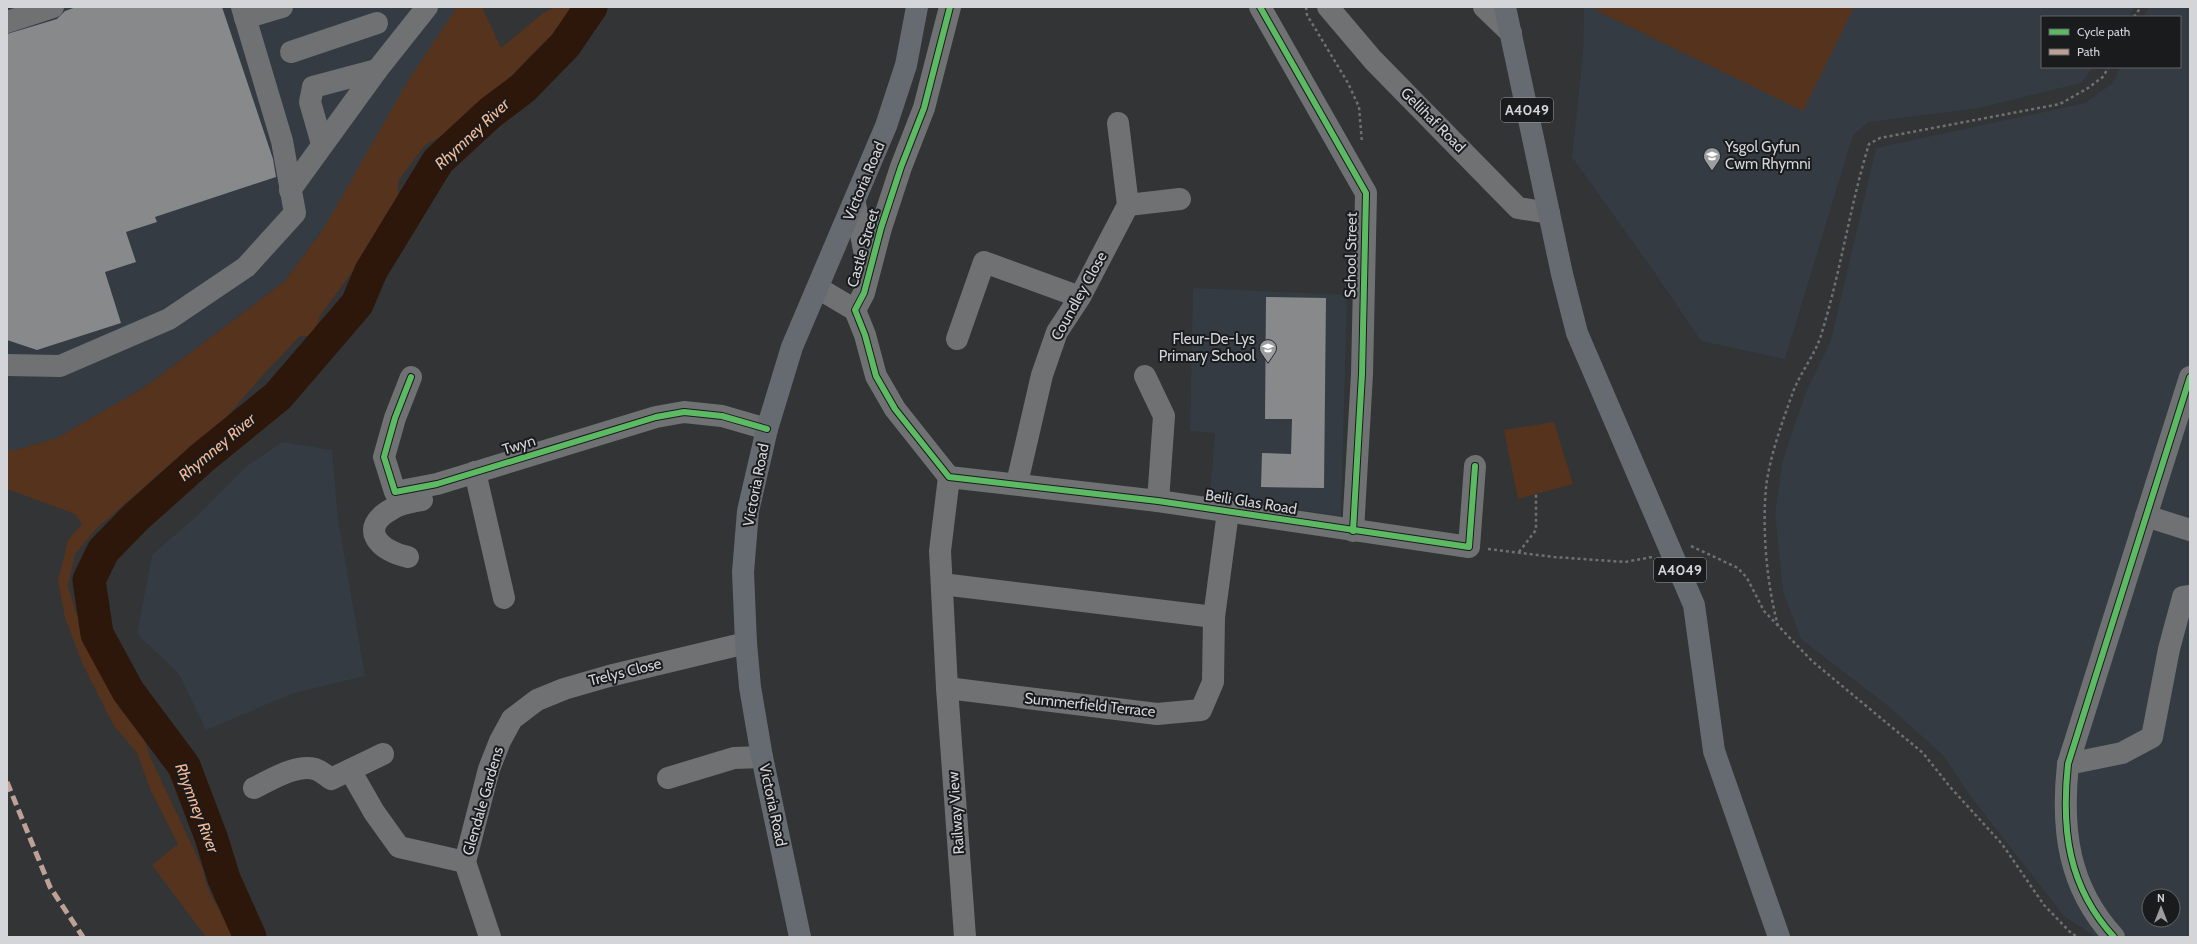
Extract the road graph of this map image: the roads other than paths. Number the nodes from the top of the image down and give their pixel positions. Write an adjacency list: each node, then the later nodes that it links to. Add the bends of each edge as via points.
1 (53, 7): 11 (street)
2 (282, 7): 10 (street)
3 (427, 7): 15 (street)
4 (917, 7): 20 (main road, Victoria Road, via 906,65 886,126)
5 (950, 7): 23 (street, Castle Street, via 924,108 901,168)
6 (1260, 7): 41 (street, School Street, via 1366,192 1362,374)
7 (1328, 7): 22 (street, Gellihaf Road, via 1374,60 1518,208)
8 (1484, 7): 13 (street)
9 (1505, 7): 13 (main road, A4049)
10 (244, 13): 18 (street, via 282,141)
11 (7, 22)
12 (377, 24): 14 (street)
13 (1510, 33): 22 (main road, A4049)
14 (291, 52)
15 (377, 70): 17 (street); 17 (street, via 313,87 310,102)
16 (1118, 123): 21 (street)
17 (322, 144): 18 (street)
18 (290, 190): 28 (street, via 295,213 246,267 169,318 60,366)
19 (1180, 199): 21 (street)
20 (854, 204): 23 (street); 24 (main road, Victoria Road)
21 (1128, 205): 25 (street, Coundley Close)
22 (1549, 213): 60 (main road, A4049, via 1577,333 1694,605 1714,752)
23 (869, 275): 26 (street, Castle Street)
24 (818, 288): 26 (street); 32 (main road, Victoria Road, via 792,347)
25 (1080, 297): 27 (street, via 984,262); 36 (street, Coundley Close, via 1057,332 1042,375)
26 (856, 310): 35 (street, Castle Street, via 876,376 895,409)
27 (957, 339)
28 (7, 365)
29 (1145, 376): 37 (street, via 1164,416)
30 (411, 377): 34 (street, Twyn, via 395,418 384,457 395,492 437,484)
31 (2190, 377): 39 (street)
32 (767, 429): 34 (street, Twyn, via 722,416 684,412 656,417); 47 (main road, Victoria Road, via 748,511 743,572)
33 (1475, 466): 41 (street, Beili Glas Road, via 1469,547)
34 (476, 472): 42 (street, via 471,485 459,492 392,508 376,523 374,529 380,545 393,554); 45 (street)
35 (949, 477): 36 (street, Beili Glas Road); 43 (street, Railway View, via 940,551)
36 (1017, 483): 37 (street, Beili Glas Road)
37 (1158, 501): 38 (street, Beili Glas Road)
38 (1228, 512): 41 (street, Beili Glas Road); 46 (street, Summerfield Terrace)
39 (2146, 516): 40 (street); 52 (street)
40 (2190, 530)
41 (1353, 531)
42 (408, 557)
43 (942, 584): 46 (street); 48 (street, Railway View)
44 (2190, 596): 52 (street, via 2183,597 2169,649 2152,737 2122,753)
45 (504, 598)
46 (1214, 617): 48 (street, Summerfield Terrace, via 1214,682 1201,710 1157,714)
47 (746, 643): 49 (street, Trelys Close, via 564,689 537,700); 51 (main road, Victoria Road, via 750,687)
48 (947, 688): 59 (street, Railway View)
49 (512, 719): 56 (street, Glendale Gardens, via 489,769)
50 (382, 754): 53 (street)
51 (762, 757): 54 (street, via 734,758); 58 (main road, Victoria Road)
52 (2068, 764): 61 (street, via 2064,802 2066,831 2074,869 2088,903)
53 (340, 775): 55 (street, via 306,768 283,774); 56 (street, Glendale Gardens, via 374,812 399,847)
54 (668, 778)
55 (254, 788)
56 (465, 862): 57 (street, Glendale Gardens)
57 (490, 937)
58 (800, 937)
59 (965, 937)
60 (1779, 937)
61 (2114, 937)

